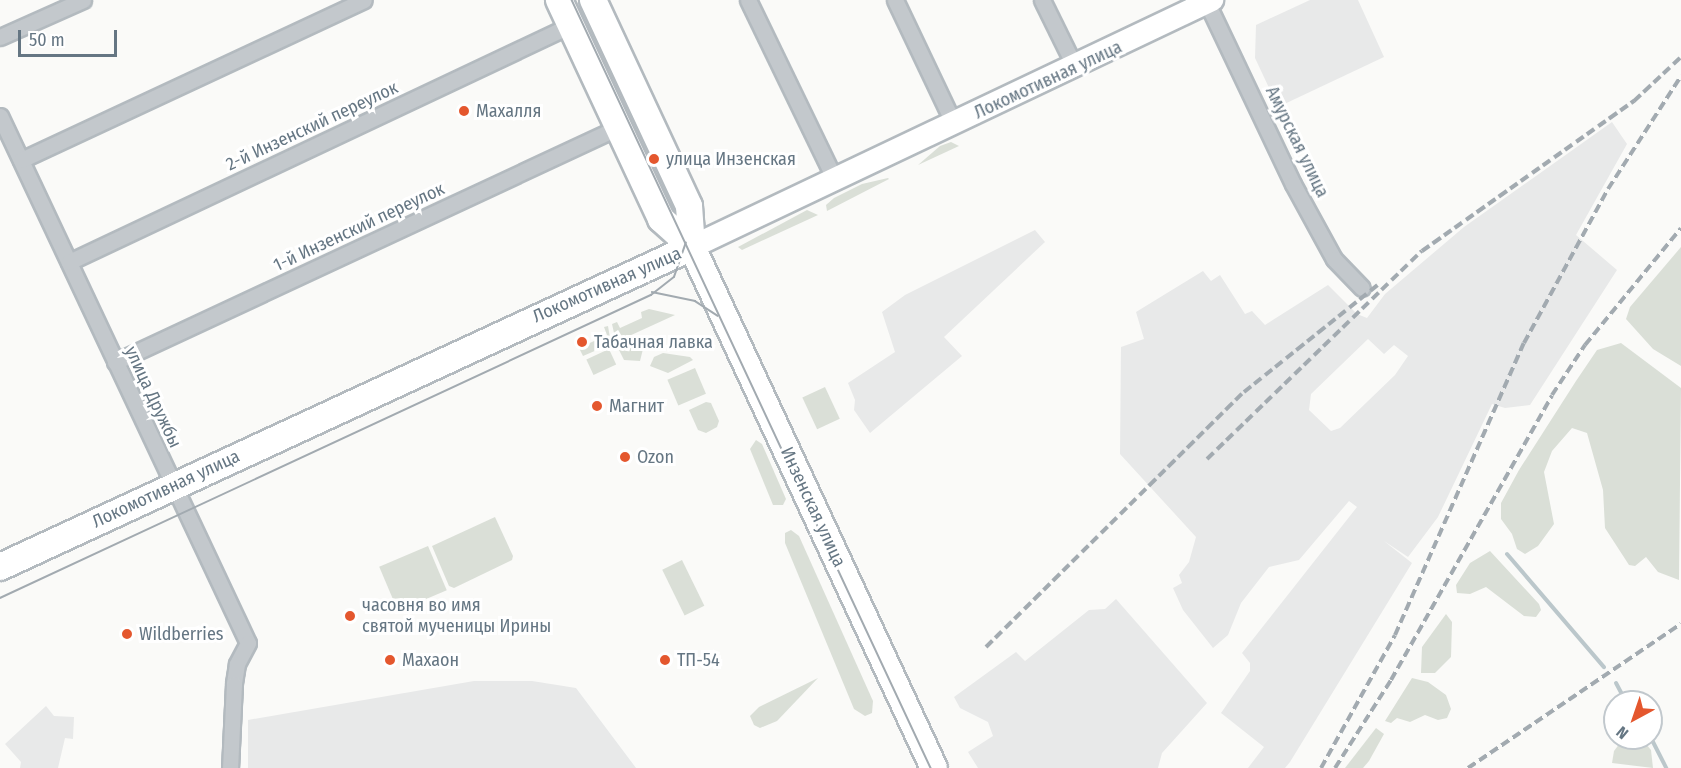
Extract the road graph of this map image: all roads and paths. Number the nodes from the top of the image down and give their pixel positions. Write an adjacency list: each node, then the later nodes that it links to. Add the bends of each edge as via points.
1 (82, 0): 10 (street)
2 (364, 0): 15 (street)
3 (559, 0): 9 (main road, Инзенская улица)
4 (593, 0): 17 (main road, Инзенская улица, via 689,206)
5 (748, 0): 16 (street)
6 (895, 0): 13 (street)
7 (1042, 0): 11 (street)
8 (1208, 2): 11 (main road, Локомотивная улица); 19 (street, Амурская улица, via 1293,184 1334,259)
9 (571, 25): 14 (main road, Инзенская улица); 18 (street, 2-й Инзенский переулок)
10 (0, 37)
11 (1075, 67): 13 (main road, Локомотивная улица)
12 (0, 116): 15 (street, улица Дружбы)
13 (954, 124): 16 (main road, Локомотивная улица)
14 (619, 127): 17 (main road, Инзенская улица, via 661,219); 20 (street, 1-й Инзенский переулок)
15 (21, 160): 18 (street, улица Дружбы)
16 (835, 180): 17 (main road, Локомотивная улица)
17 (692, 247): 21 (main road, Локомотивная улица); 24 (main road, Инзенская улица)
18 (69, 262): 20 (street, улица Дружбы)
19 (1362, 288)
20 (115, 362): 21 (street, улица Дружбы)
21 (174, 486): 22 (main road, Локомотивная улица); 23 (street, улица Дружбы, via 249,643 237,664)
22 (0, 567)
23 (230, 768)
24 (934, 768)

